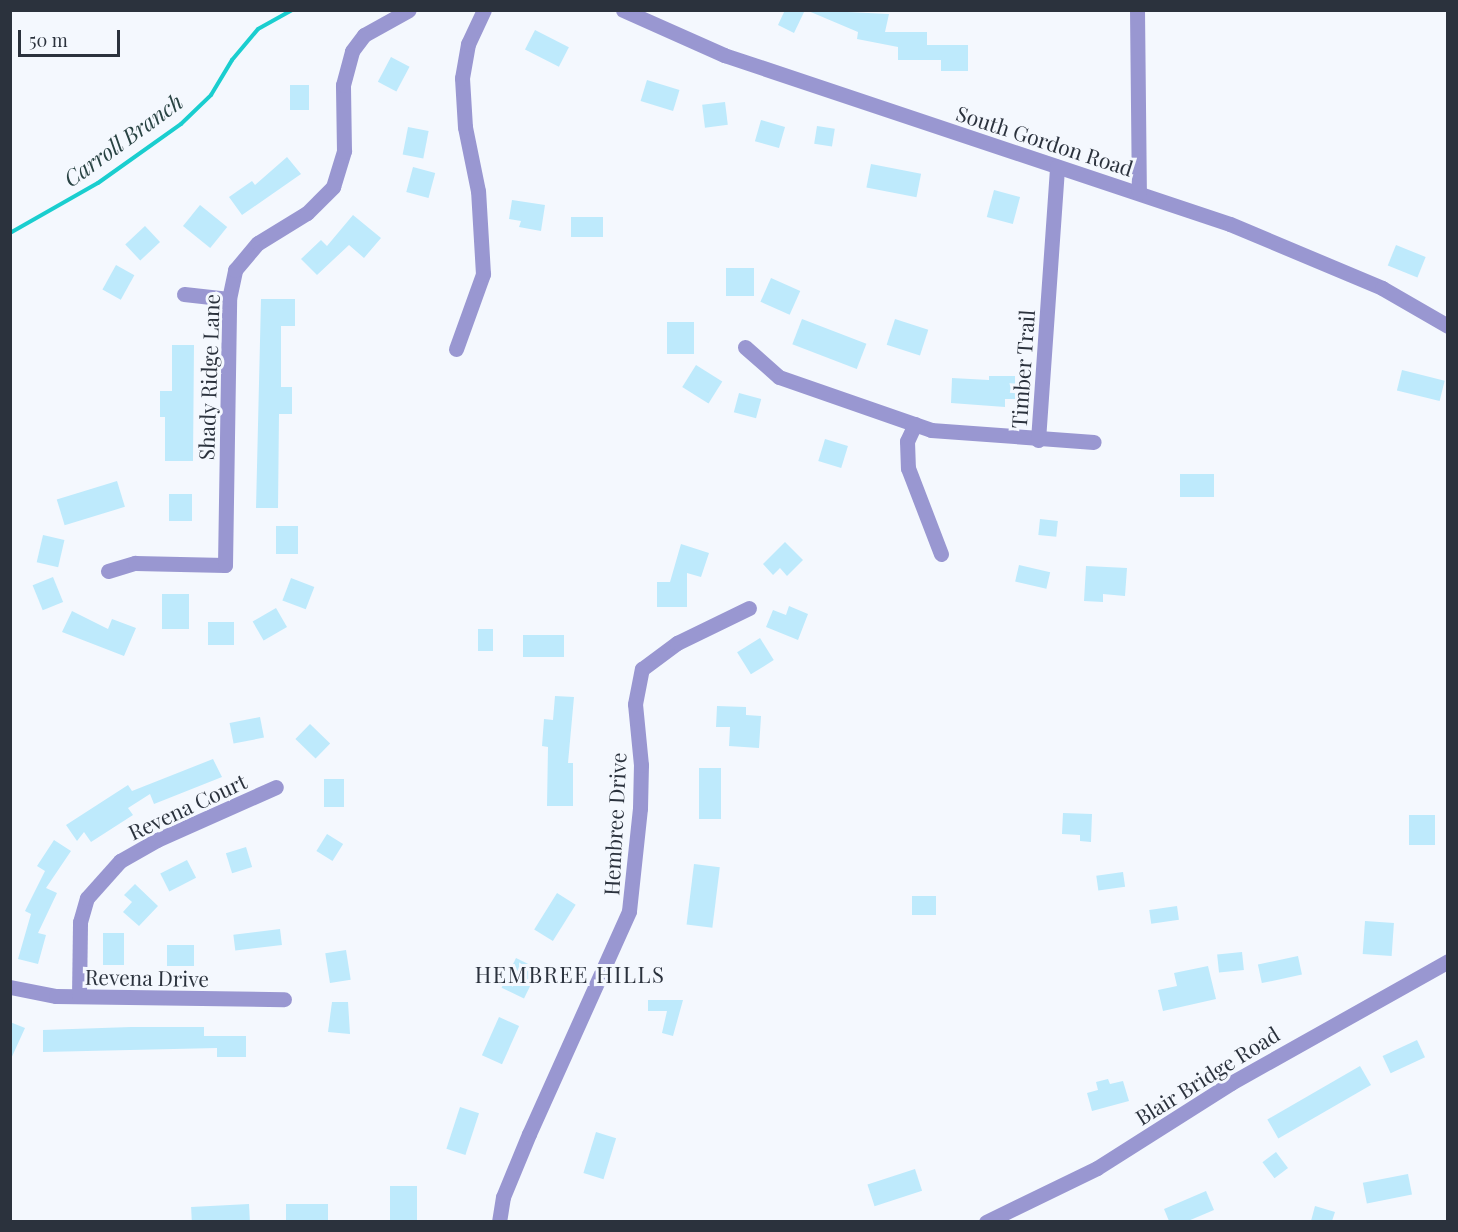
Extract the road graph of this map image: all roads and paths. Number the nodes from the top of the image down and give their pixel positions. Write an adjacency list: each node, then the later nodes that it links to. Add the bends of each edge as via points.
1 (409, 10): 8 (street, Shady Ridge Lane, via 364,35 352,51 343,85 344,151 333,187 315,207 244,256 235,270)
2 (484, 10): 11 (street, via 468,44 462,78 465,127 478,191 483,274)
3 (623, 10): 5 (street, South Gordon Road, via 724,55)
4 (1137, 10): 6 (street)
5 (1057, 167): 6 (street, South Gordon Road); 13 (street, Timber Trail)
6 (1139, 192): 9 (street, South Gordon Road, via 1230,224 1382,288)
7 (184, 294): 8 (street)
8 (230, 299): 16 (street, Shady Ridge Lane, via 225,565 135,563)
9 (1448, 326)
10 (745, 347): 12 (street, Timber Trail, via 779,376)
11 (456, 349)
12 (915, 424): 13 (street, Timber Trail, via 931,430); 15 (street, via 907,441 908,468)
13 (1038, 440): 14 (street)
14 (1094, 442)
15 (941, 554)
16 (108, 571)
17 (748, 608): 23 (street, Hembree Drive, via 677,643 642,669 635,704 641,765 640,808 629,911 529,1134 503,1197)
18 (276, 788): 21 (street, Revena Court, via 157,840 120,861 87,898 80,922)
19 (1448, 961): 24 (street, Blair Bridge Road, via 1241,1077 1082,1177)
20 (10, 987): 21 (street, Revena Drive)
21 (79, 996): 22 (street, Revena Drive)
22 (284, 999)
23 (499, 1221)
24 (986, 1221)

